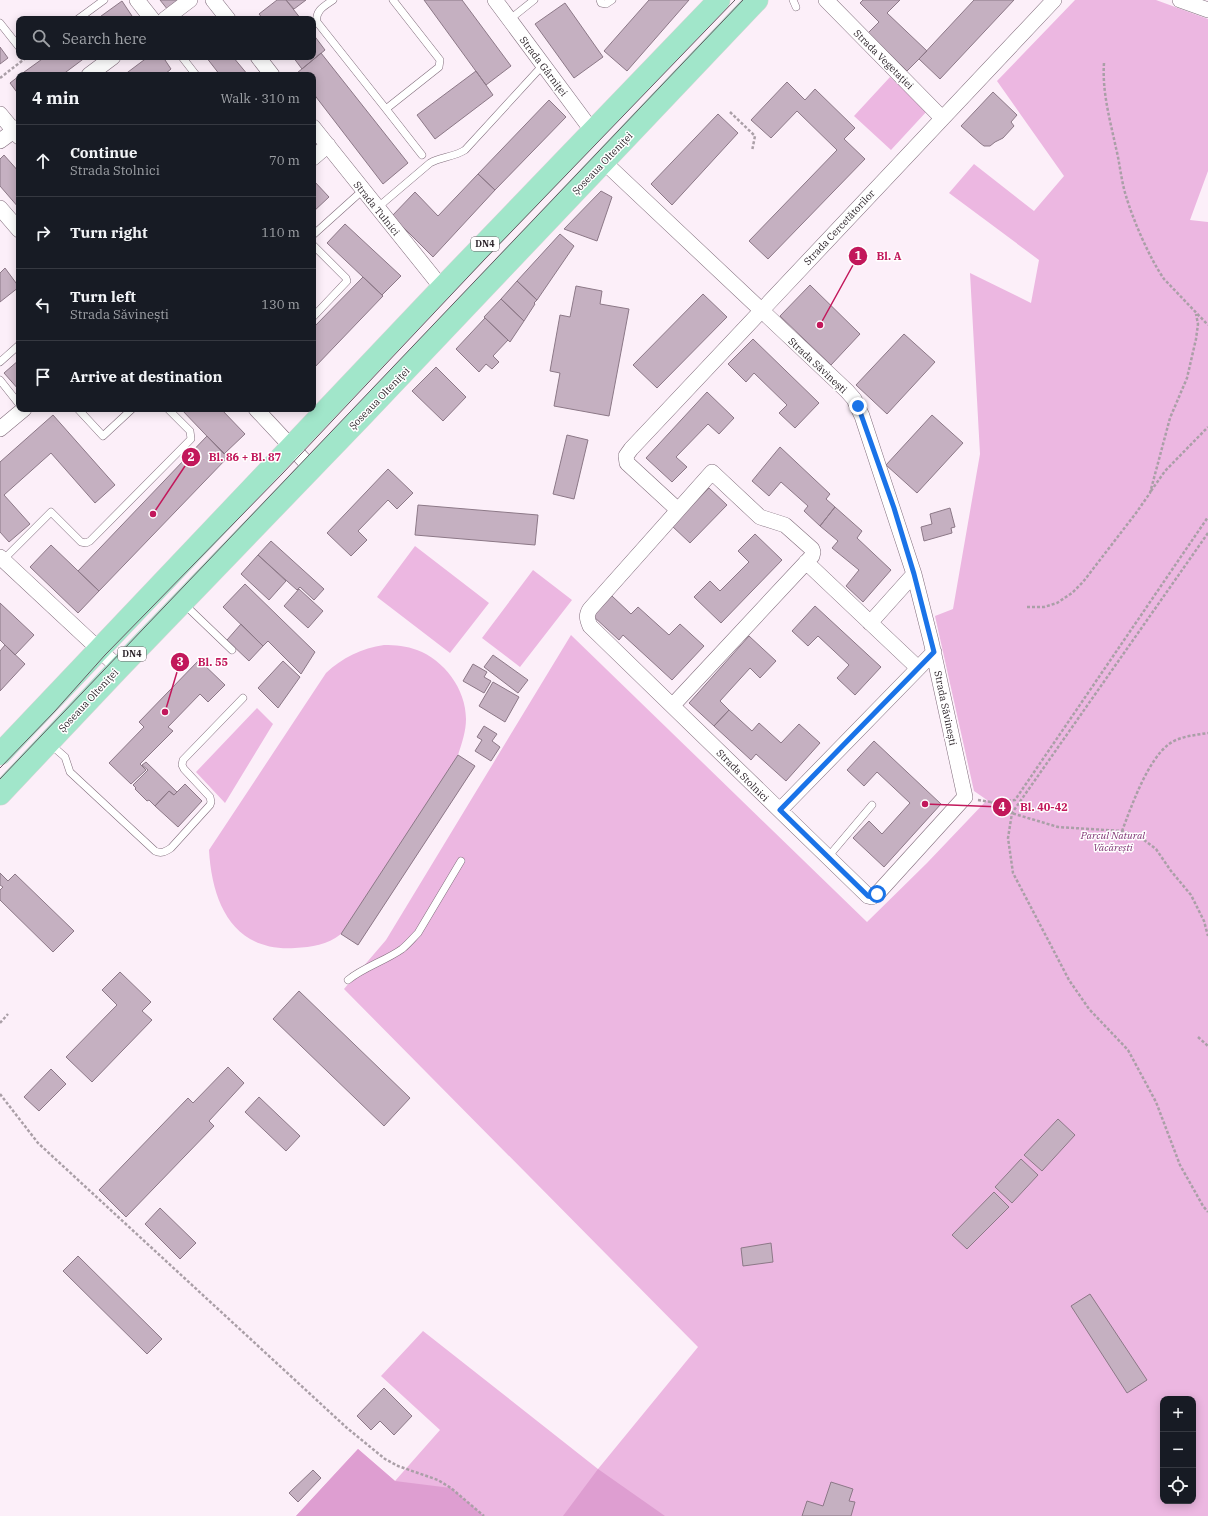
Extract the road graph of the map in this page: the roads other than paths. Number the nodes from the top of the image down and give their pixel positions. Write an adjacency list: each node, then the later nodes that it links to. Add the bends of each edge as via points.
1 (104, 0): 17 (lane)
2 (137, 0): 18 (street)
3 (190, 0): 19 (street)
4 (213, 0): 20 (street)
5 (333, 0): 31 (lane, via 319,11 316,16 317,22)
6 (393, 0): 31 (lane, via 440,63 439,67)
7 (494, 0): 21 (street, Strada Gârniței)
8 (534, 0): 21 (lane)
9 (600, 0): 10 (lane, via 606,4)
10 (612, 0)
11 (719, 0): 36 (main road, DN4)
12 (757, 0): 42 (main road, Șoseaua Olteniței)
13 (826, 0): 33 (street, Strada Vegetației)
14 (1054, 0): 33 (street, Strada Cercetătorilor)
15 (1180, 0): 16 (street)
16 (1208, 10)
17 (82, 16)
18 (150, 16)
19 (169, 16)
20 (226, 16)
21 (509, 20): 27 (street, Strada Gârniței)
22 (0, 23): 23 (lane)
23 (16, 43)
24 (109, 60): 28 (street)
25 (184, 60): 29 (lane)
26 (260, 60): 30 (street)
27 (543, 65): 36 (street, Strada Gârniței); 44 (lane, via 465,150 430,163)
28 (93, 72)
29 (193, 72)
30 (270, 72)
31 (386, 109): 41 (lane)
32 (0, 114): 34 (street)
33 (942, 118): 50 (street, Strada Cercetătorilor)
34 (16, 131)
35 (316, 131): 39 (street, Strada Tulnici)
36 (593, 132): 49 (main road, DN4)
37 (16, 133): 38 (street)
38 (0, 141)
39 (328, 145): 40 (street); 43 (street, Strada Tulnici)
40 (316, 155)
41 (422, 155)
42 (603, 162): 50 (street, Strada Săvinești); 63 (main road, Șoseaua Olteniței / DN4)
43 (363, 190): 44 (street, Strada Tulnici); 47 (lane)
44 (377, 208): 49 (street, Strada Tulnici)
45 (1, 212): 46 (street)
46 (16, 227)
47 (316, 232)
48 (316, 248): 51 (lane, via 347,281)
49 (442, 288): 62 (main road, DN4)
50 (761, 311): 64 (street, Strada Cercetătorilor, via 626,456 628,463); 67 (street, Strada Săvinești, via 856,403)
51 (316, 315)
52 (16, 348): 53 (lane)
53 (0, 362)
54 (0, 380): 55 (lane)
55 (16, 400)
56 (20, 412): 61 (street)
57 (81, 412): 58 (lane, via 103,436)
58 (129, 412)
59 (171, 412): 65 (lane, via 192,434 191,439 90,541 81,542 51,512)
60 (259, 412): 62 (street)
61 (0, 429)
62 (291, 448): 63 (street); 70 (main road, DN4)
63 (312, 469): 68 (main road, Șoseaua Olteniței / DN4)
64 (678, 510): 66 (street, via 712,472 760,517 785,525 812,549 812,556); 76 (street, Strada Stolnici, via 587,614 590,626)
65 (2, 558): 70 (street)
66 (806, 562): 69 (street, Strada Săvinești); 76 (street)
67 (914, 574): 69 (street); 72 (street, Strada Săvinești)
68 (182, 602): 71 (lane); 73 (main road, Șoseaua Olteniței / DN4)
69 (870, 623): 74 (street, Strada Săvinești)
70 (99, 649): 73 (street); 78 (main road, DN4)
71 (232, 650)
72 (934, 652): 74 (street); 80 (street, Strada Săvinești)
73 (119, 668): 77 (main road, Șoseaua Olteniței / DN4)
74 (918, 668): 82 (street)
75 (244, 698): 77 (lane, via 183,760 184,769 210,797 211,802 170,848 159,853 70,772 64,757)
76 (673, 705): 82 (street, Strada Stolnici)
77 (49, 742): 79 (main road, Șoseaua Olteniței / DN4)
78 (0, 754)
79 (0, 794)
80 (965, 797): 83 (street, Strada Stolnici, via 872,897)
81 (872, 806): 83 (lane)
82 (780, 810): 83 (street, Strada Stolnici)
83 (828, 857)
84 (461, 862): 85 (lane, via 418,933 402,949)
85 (348, 980)

